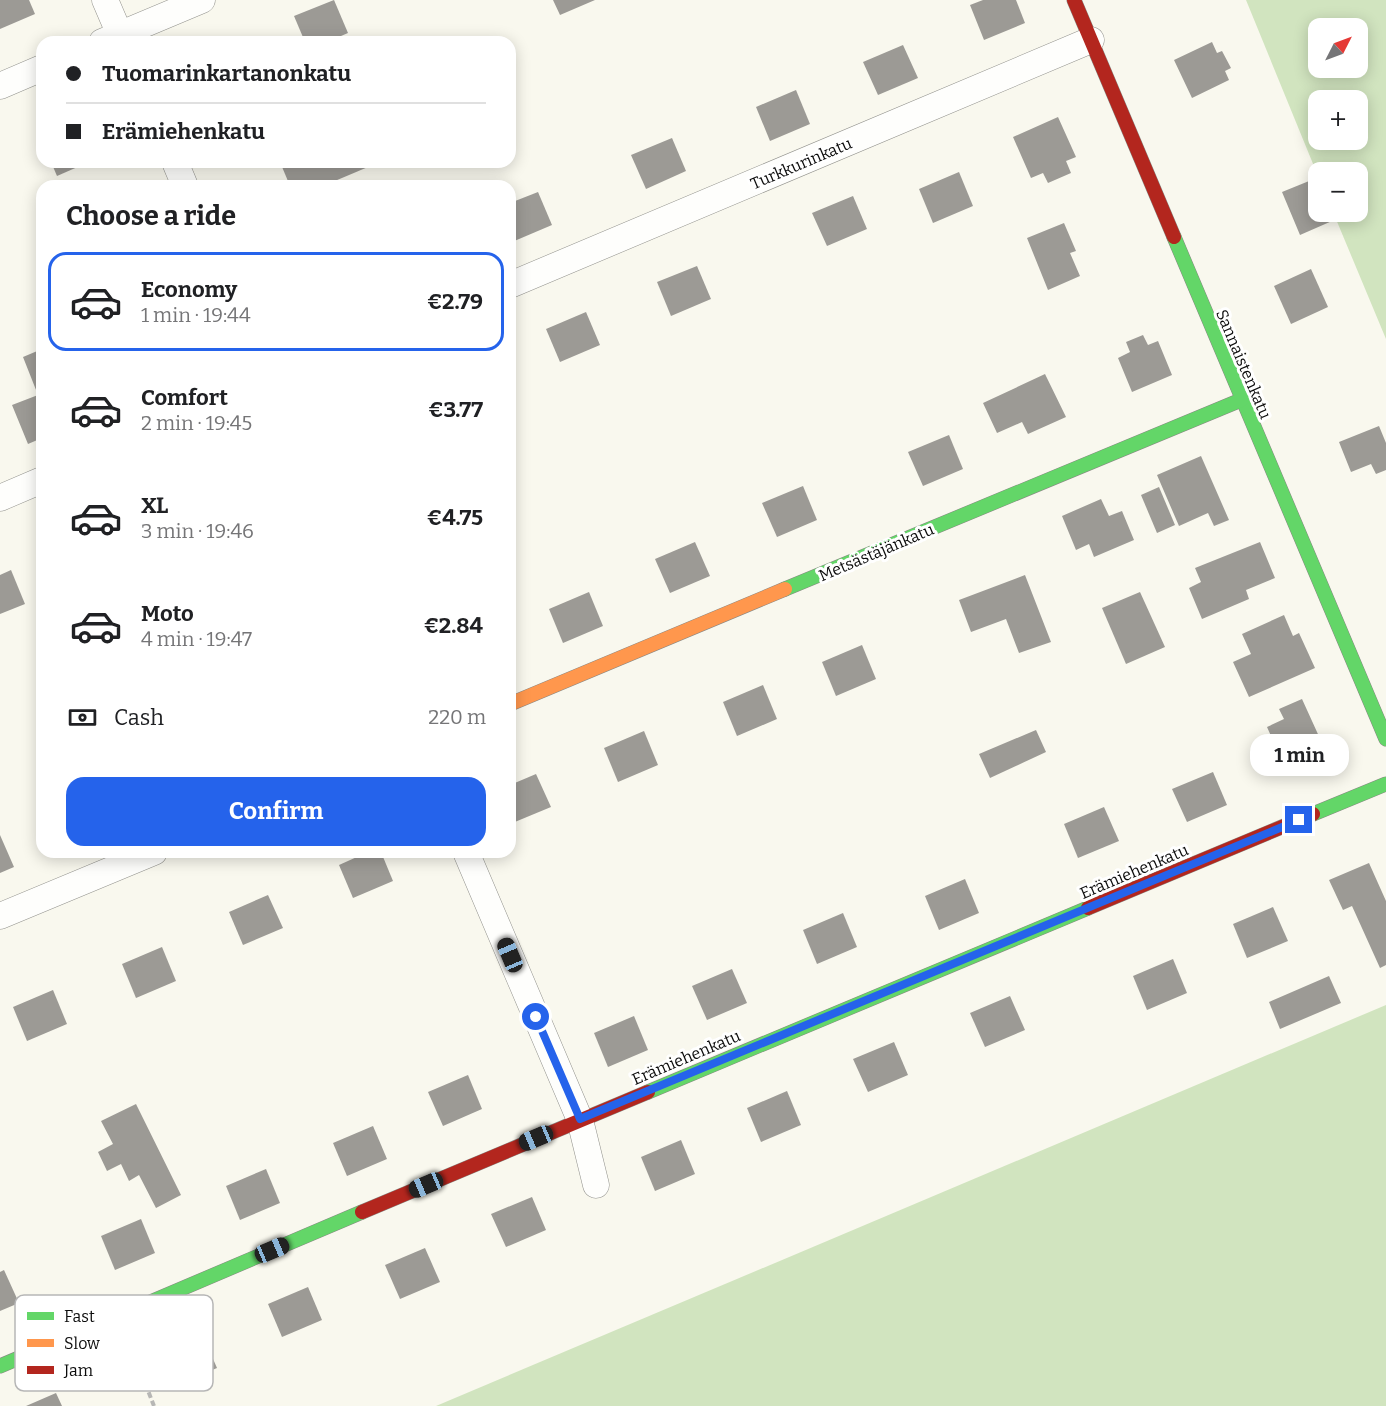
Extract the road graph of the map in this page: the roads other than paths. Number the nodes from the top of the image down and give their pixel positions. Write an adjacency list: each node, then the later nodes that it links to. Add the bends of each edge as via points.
1 (105, 0): 4 (street)
2 (202, 0): 5 (street)
3 (1074, 0): 6 (street, Sannaistenkatu)
4 (114, 36)
5 (122, 36)
6 (1091, 40): 9 (street, Turkkurinkatu); 10 (street, Sannaistenkatu)
7 (36, 71): 8 (street)
8 (0, 86)
9 (516, 282)
10 (1241, 400): 13 (street, Metsästäjänkatu); 14 (street, Sannaistenkatu)
11 (36, 483): 12 (street)
12 (0, 498)
13 (516, 702)
14 (1386, 739)
15 (1386, 784): 19 (street, Erämiehenkatu)
16 (140, 858): 18 (street)
17 (469, 858): 19 (street)
18 (0, 916)
19 (580, 1119): 20 (street); 21 (street, Erämiehenkatu)
20 (596, 1185)
21 (168, 1295)
22 (15, 1360): 23 (street, Erämiehenkatu)
23 (0, 1366)

